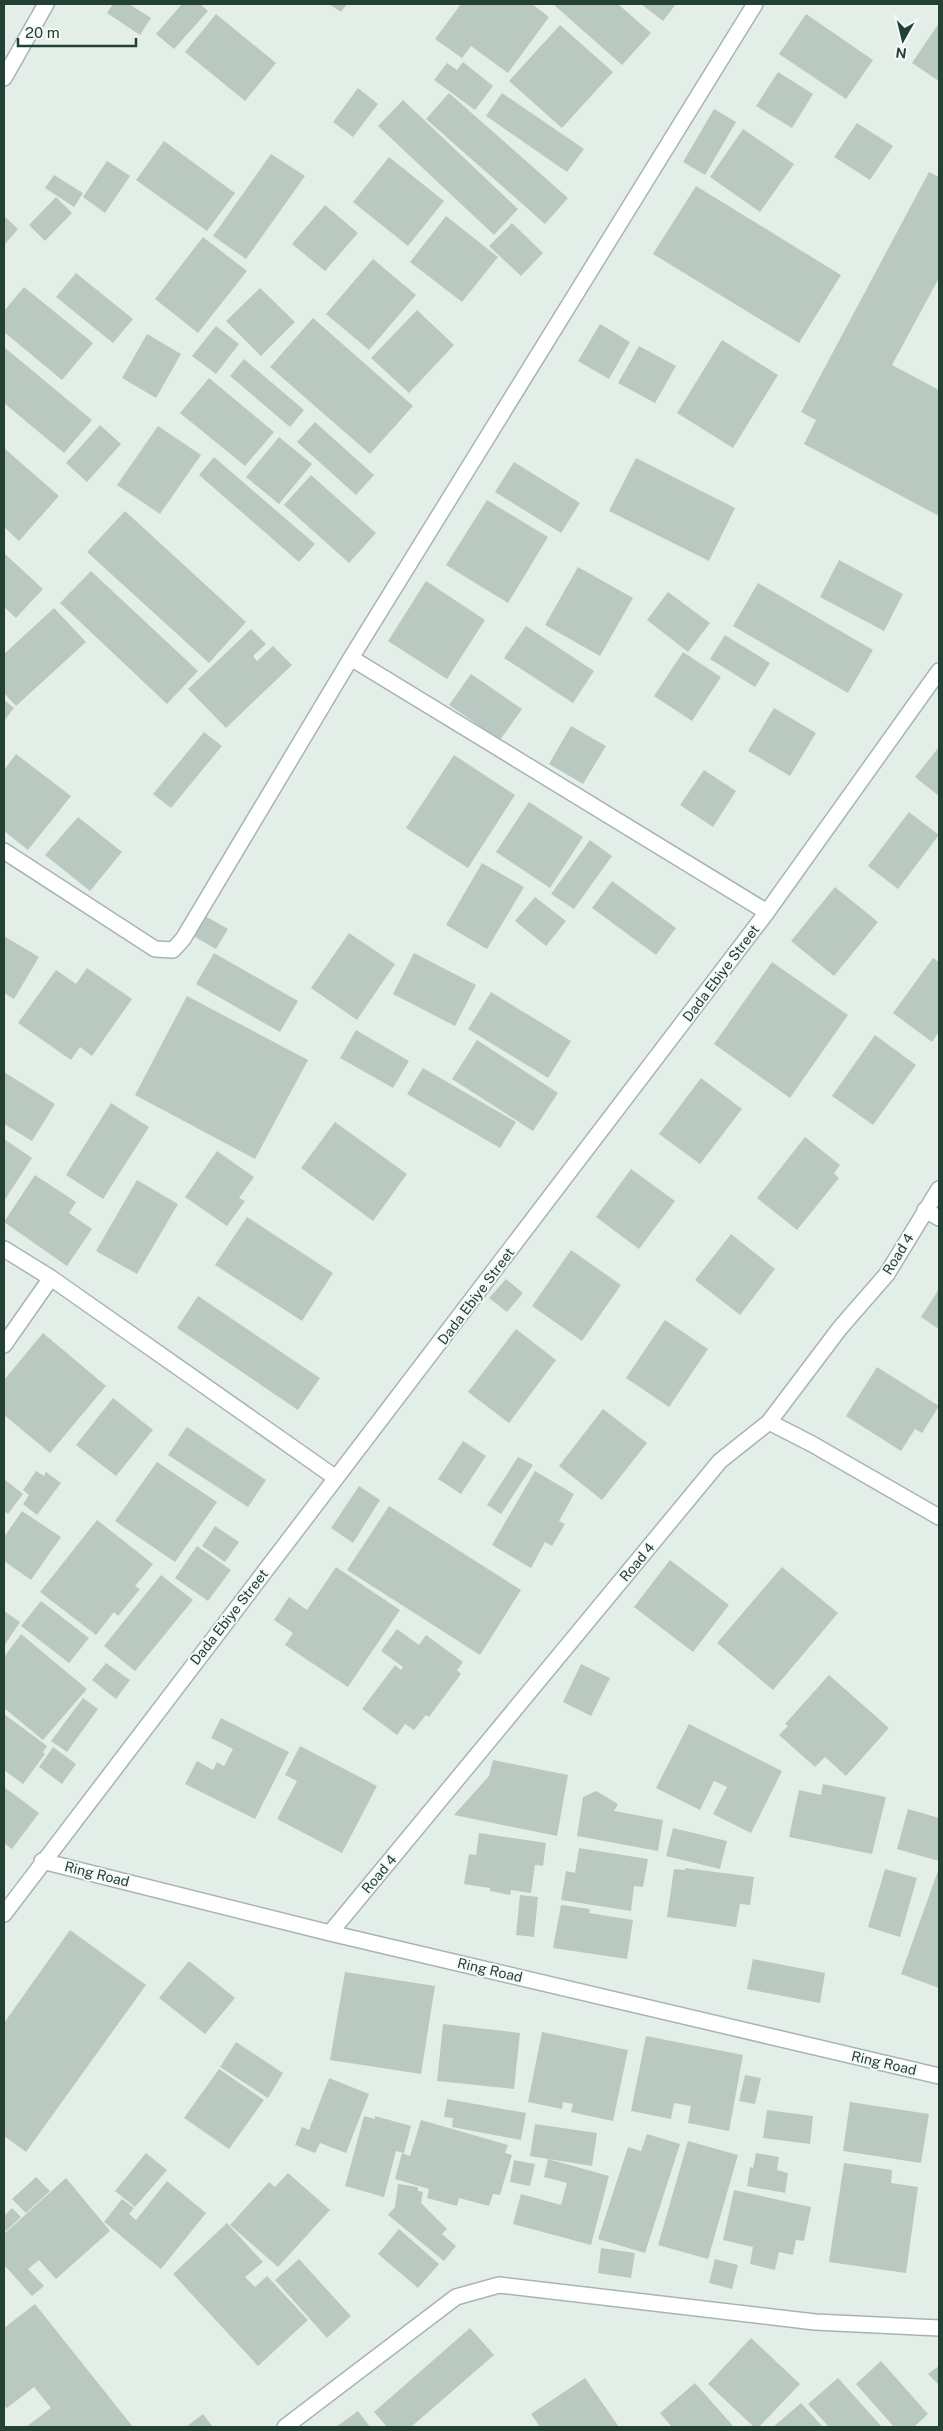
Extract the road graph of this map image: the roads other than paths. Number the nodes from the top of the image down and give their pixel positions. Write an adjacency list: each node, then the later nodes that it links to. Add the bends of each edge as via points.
1 (46, 4): 3 (street)
2 (756, 4): 4 (street)
3 (4, 78)
4 (351, 658): 6 (street, via 183,939 173,950 155,949); 7 (street)
5 (939, 671): 7 (street, Dada Ebiye Street)
6 (4, 851)
7 (767, 912): 15 (street, Dada Ebiye Street)
8 (939, 1190): 9 (street, Road 4)
9 (925, 1210): 10 (street); 14 (street, Road 4, via 887,1274 840,1328)
10 (939, 1218)
11 (4, 1249): 12 (street)
12 (51, 1278): 13 (street); 15 (street)
13 (4, 1345)
14 (769, 1422): 16 (street); 19 (street, Road 4, via 720,1461)
15 (336, 1478): 17 (street, Dada Ebiye Street)
16 (939, 1517)
17 (42, 1861): 18 (street, Dada Ebiye Street); 19 (street, Ring Road)
18 (4, 1914)
19 (330, 1933): 20 (street, Ring Road)
20 (939, 2076)
21 (939, 2328): 22 (street, via 814,2322 500,2285 456,2296)
22 (285, 2427)

